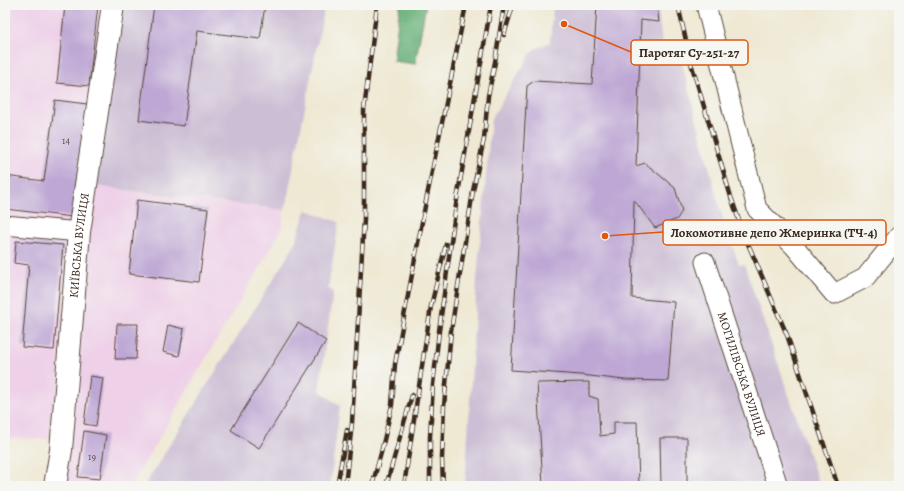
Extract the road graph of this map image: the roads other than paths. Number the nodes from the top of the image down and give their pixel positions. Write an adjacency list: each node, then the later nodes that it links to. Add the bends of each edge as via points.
1 (113, 5): 4 (street, КИЇВСЬКА ВУЛИЦЯ)
2 (706, 5): 5 (street, via 757,209 794,246 834,294 865,278)
3 (5, 225): 4 (street)
4 (79, 232): 7 (street, КИЇВСЬКА ВУЛИЦЯ, via 61,450)
5 (899, 236)
6 (705, 262): 8 (street, МОГИЛІВСЬКА ВУЛИЦЯ)
7 (55, 486)
8 (778, 486)

